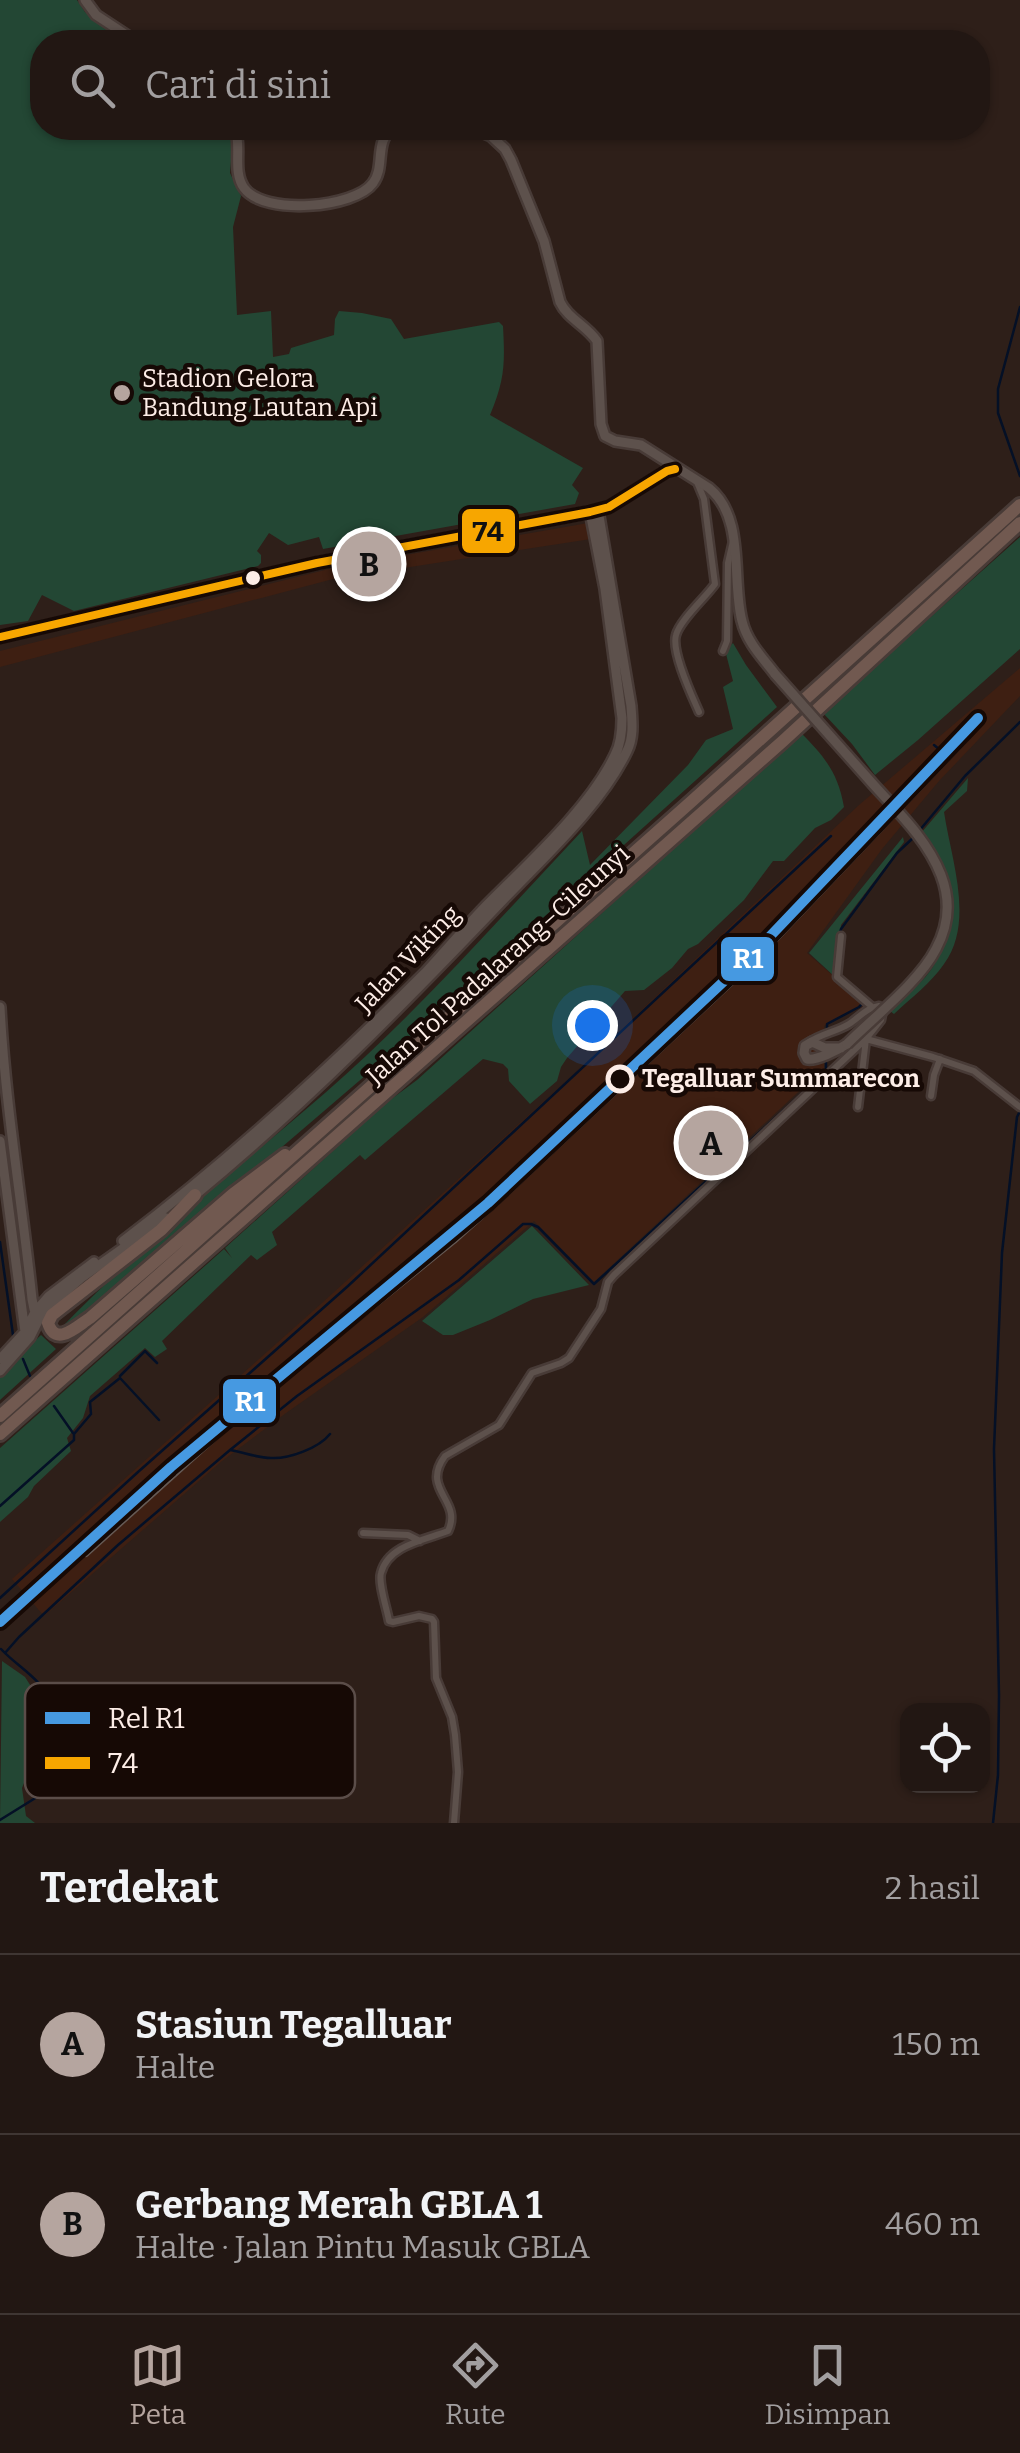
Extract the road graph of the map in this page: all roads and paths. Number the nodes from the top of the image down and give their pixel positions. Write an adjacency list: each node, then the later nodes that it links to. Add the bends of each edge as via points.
1 (84, 0): 2 (street)
2 (119, 30)
3 (238, 140): 4 (street, via 246,191 288,207 316,206 369,188)
4 (383, 140)
5 (496, 140): 6 (street, via 544,240 564,311 597,341 604,436 641,445)
6 (675, 469): 7 (street); 9 (street)
7 (696, 480): 11 (street, via 716,494); 14 (street, via 715,584 675,641)
8 (1020, 505): 26 (highway, Jalan Tol Padalarang–Cileunyi)
9 (594, 511): 12 (street, via 334,560); 28 (street, Jalan Viking, via 631,706 628,750 586,810 428,978); 30 (street, Jalan Viking, via 622,737 579,810 357,1039 212,1171)
10 (1020, 523): 26 (highway, Jalan Tol Padalarang–Cileunyi, via 797,728)
11 (733, 540): 13 (street); 20 (street, bridge, via 744,627 754,646 920,837 947,897 945,928 934,953)
12 (0, 637)
13 (723, 651)
14 (699, 712)
15 (840, 936): 16 (street, via 837,977)
16 (872, 1006): 18 (street, via 884,1013); 19 (street)
17 (0, 1007): 29 (street)
18 (866, 1039): 22 (street); 25 (street); 38 (street, via 614,1275 601,1310 569,1358 532,1374 500,1425 446,1456 436,1484 452,1522 448,1531)
19 (820, 1040): 20 (street, via 825,1048); 21 (street); 21 (street, via 804,1050 810,1060)
20 (844, 1046): 21 (street)
21 (819, 1058)
22 (940, 1059): 23 (street); 24 (street, via 974,1072)
23 (931, 1096)
24 (1018, 1105)
25 (858, 1107)
26 (330, 1134): 28 (highway, via 266,1167 90,1318 64,1334 51,1330 52,1314 161,1230); 35 (highway, Jalan Tol Padalarang–Cileunyi); 36 (highway, Jalan Tol Padalarang–Cileunyi)
27 (0, 1141): 32 (street)
28 (195, 1195): 31 (street, Jalan Viking)
29 (31, 1290): 30 (street); 31 (street)
30 (49, 1296): 31 (street, Jalan Viking)
31 (38, 1315): 32 (street, Jalan Viking)
32 (28, 1335): 33 (street); 34 (street)
33 (0, 1359)
34 (0, 1371)
35 (0, 1416)
36 (0, 1434)
37 (363, 1533): 38 (street)
38 (420, 1541): 39 (street, via 389,1559 380,1579 391,1622 424,1616 434,1622 436,1678 456,1734)
39 (454, 1823)

